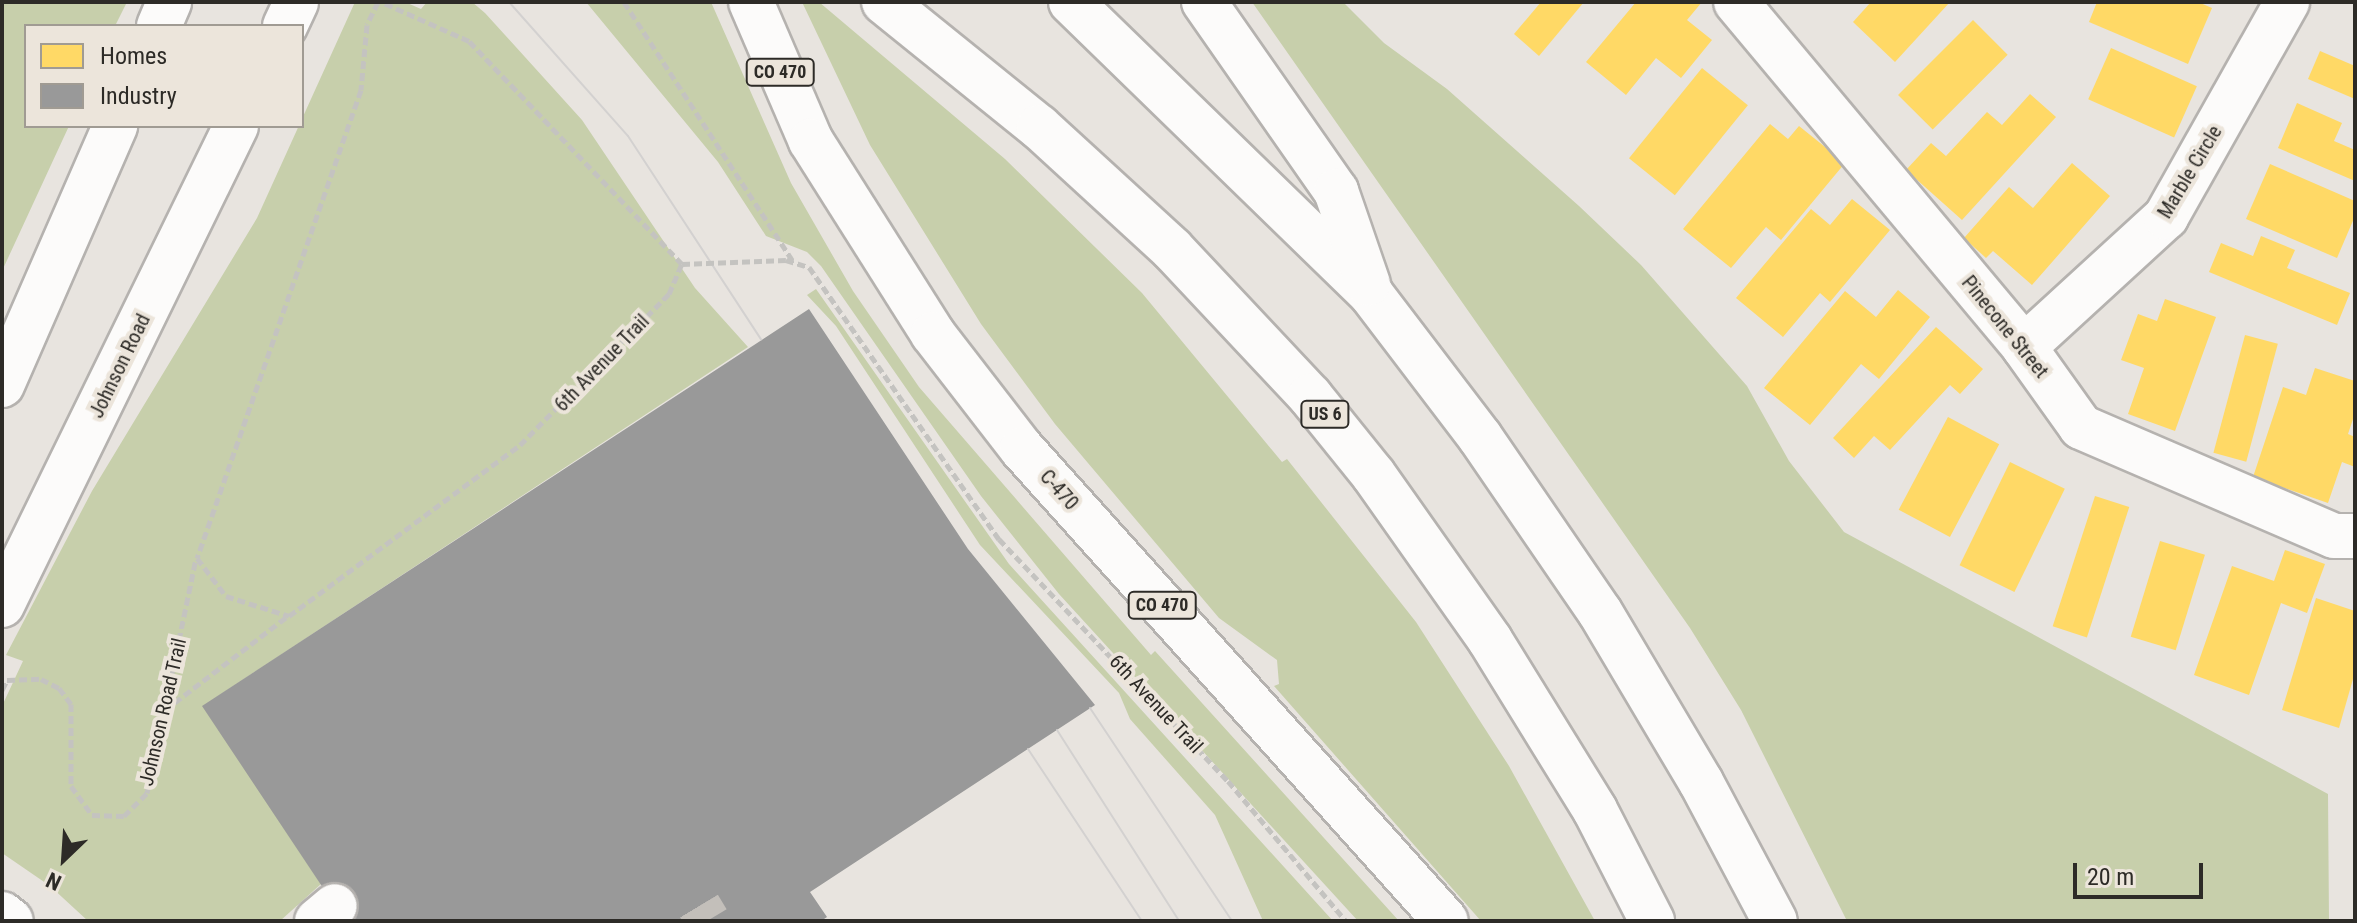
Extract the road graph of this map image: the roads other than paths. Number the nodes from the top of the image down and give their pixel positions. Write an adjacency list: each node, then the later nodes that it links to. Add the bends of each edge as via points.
1 (169, 2): 9 (main road)
2 (296, 2): 10 (main road)
3 (751, 2): 20 (main road, C-470 / CO 470, via 811,141 933,334 1022,449)
4 (884, 2): 21 (main road, US 6, via 1039,127 1161,239 1310,396 1373,474 1490,640 1595,810)
5 (1071, 2): 13 (main road)
6 (1204, 2): 13 (main road, via 1336,191)
7 (1736, 2): 14 (main road, Pinecone Street)
8 (2287, 2): 14 (main road, Marble Circle, via 2166,217)
9 (160, 24)
10 (286, 24)
11 (114, 128): 15 (main road)
12 (235, 128): 17 (main road, Johnson Road)
13 (1371, 294): 22 (main road, via 1480,437 1600,612 1701,782)
14 (2024, 347): 16 (main road, Pinecone Street, via 2081,427 2334,536)
15 (2, 385)
16 (2355, 536)
17 (2, 605)
18 (2, 914): 19 (main road)
19 (11, 921)
20 (1446, 921)
21 (1652, 921)
22 (1775, 921)

